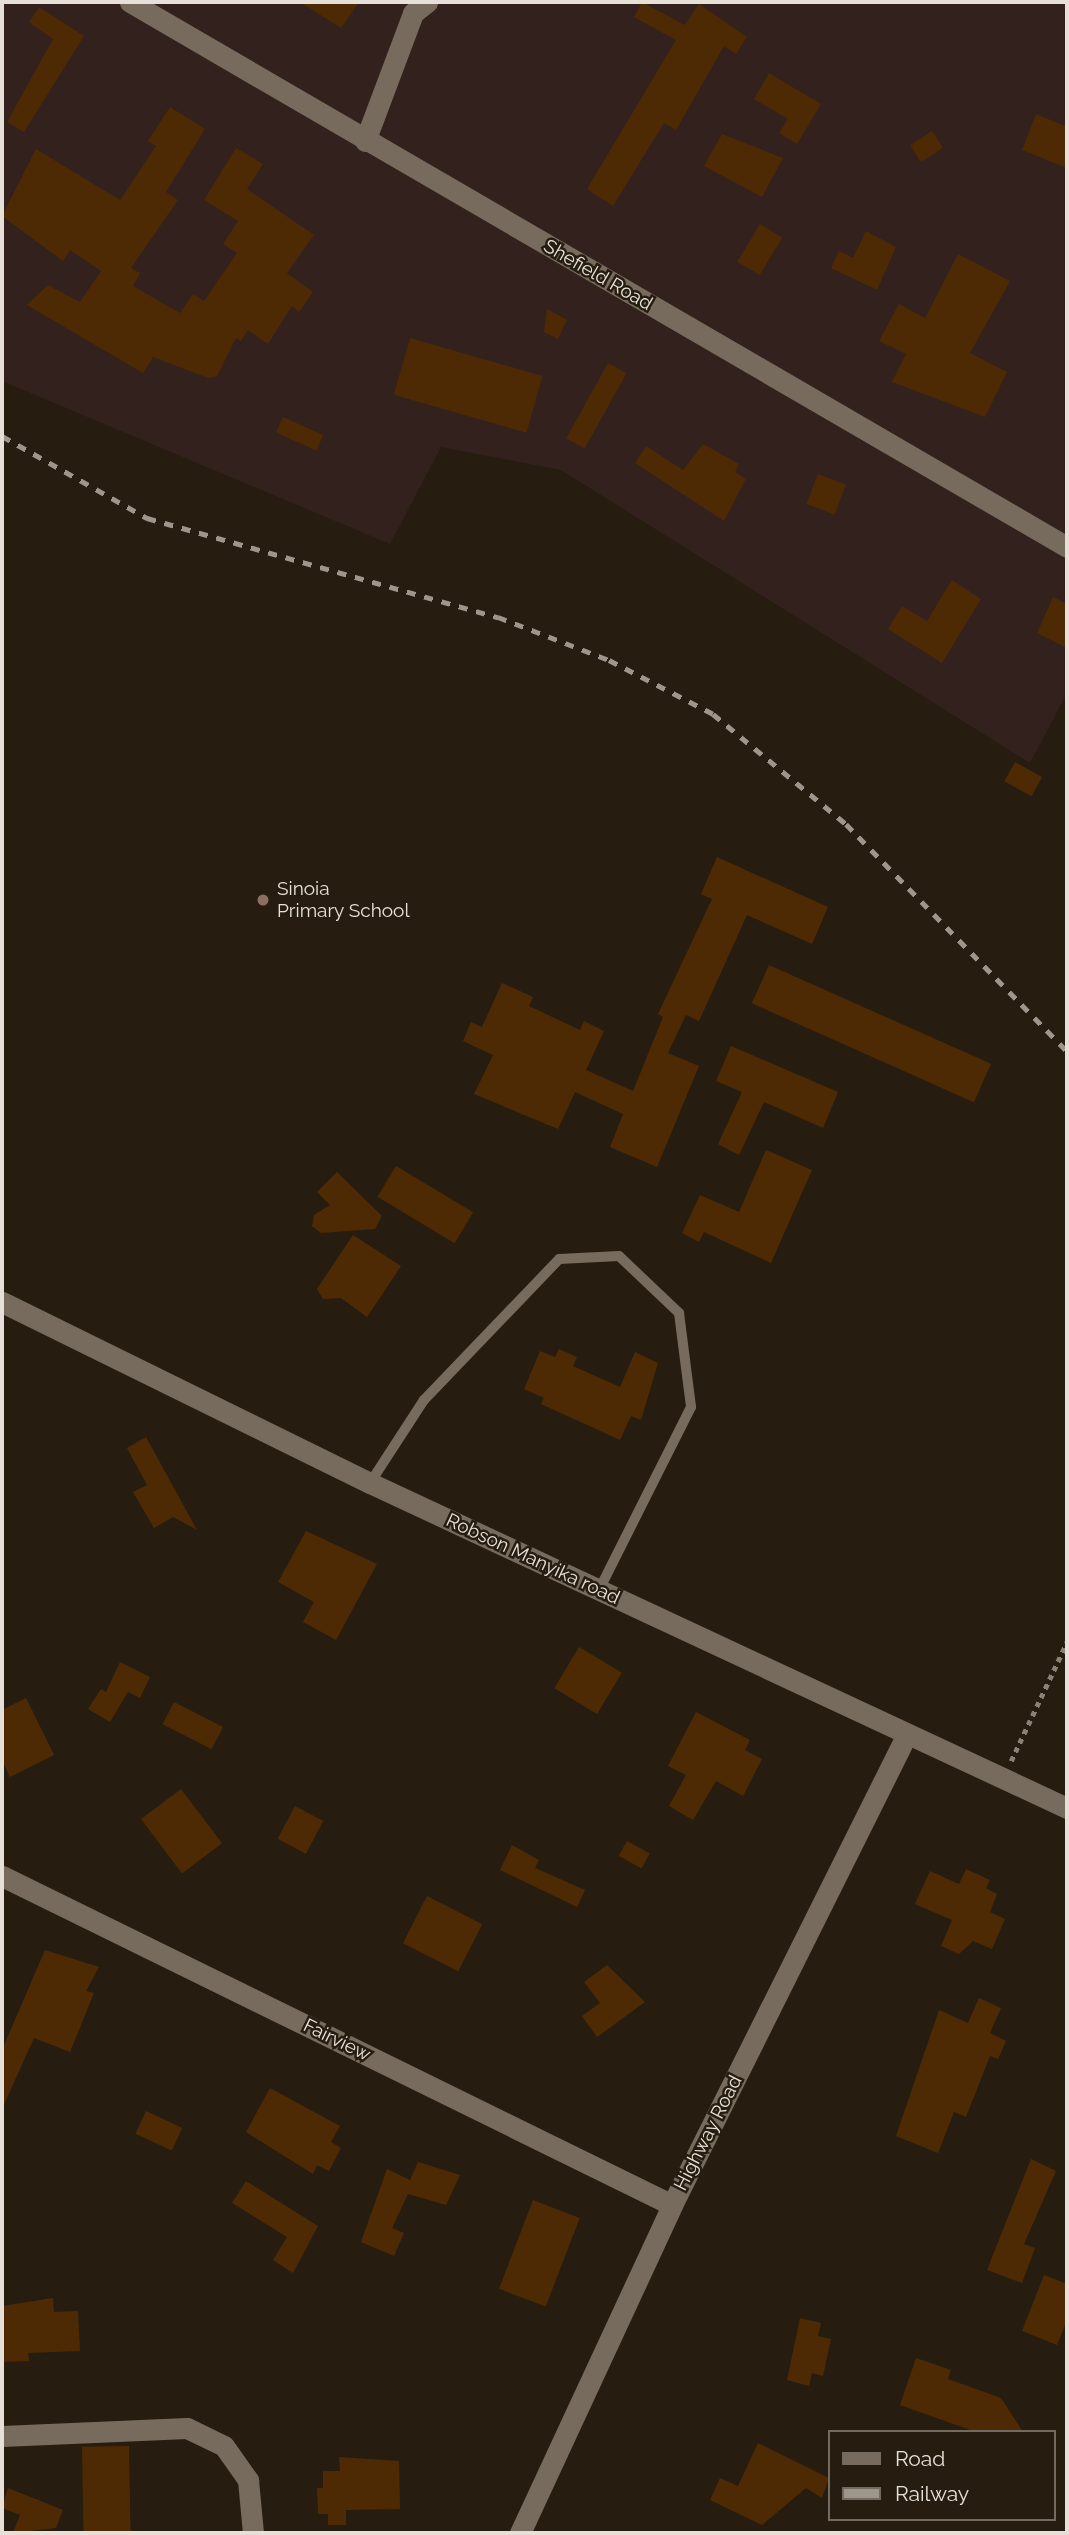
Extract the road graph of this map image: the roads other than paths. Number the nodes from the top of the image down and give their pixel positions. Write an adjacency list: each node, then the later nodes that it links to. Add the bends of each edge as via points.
1 (130, 2): 3 (street, Shefield Road)
2 (427, 2): 3 (street, via 413,13)
3 (365, 141): 4 (street, Shefield Road)
4 (1067, 547)
5 (2, 1302): 6 (street, Robson Manyika road)
6 (370, 1483): 7 (street, Robson Manyika road); 7 (lane, via 424,1401 559,1259 619,1256 679,1313 691,1407)
7 (599, 1590): 8 (street, Robson Manyika road)
8 (905, 1738): 9 (street, Robson Manyika road); 11 (street, Highway Road)
9 (1067, 1808)
10 (2, 1876): 11 (street, Fairview)
11 (672, 2205): 14 (street, Highway Road)
12 (2, 2436): 13 (street, via 187,2428 225,2446 248,2480)
13 (253, 2533)
14 (520, 2533)

